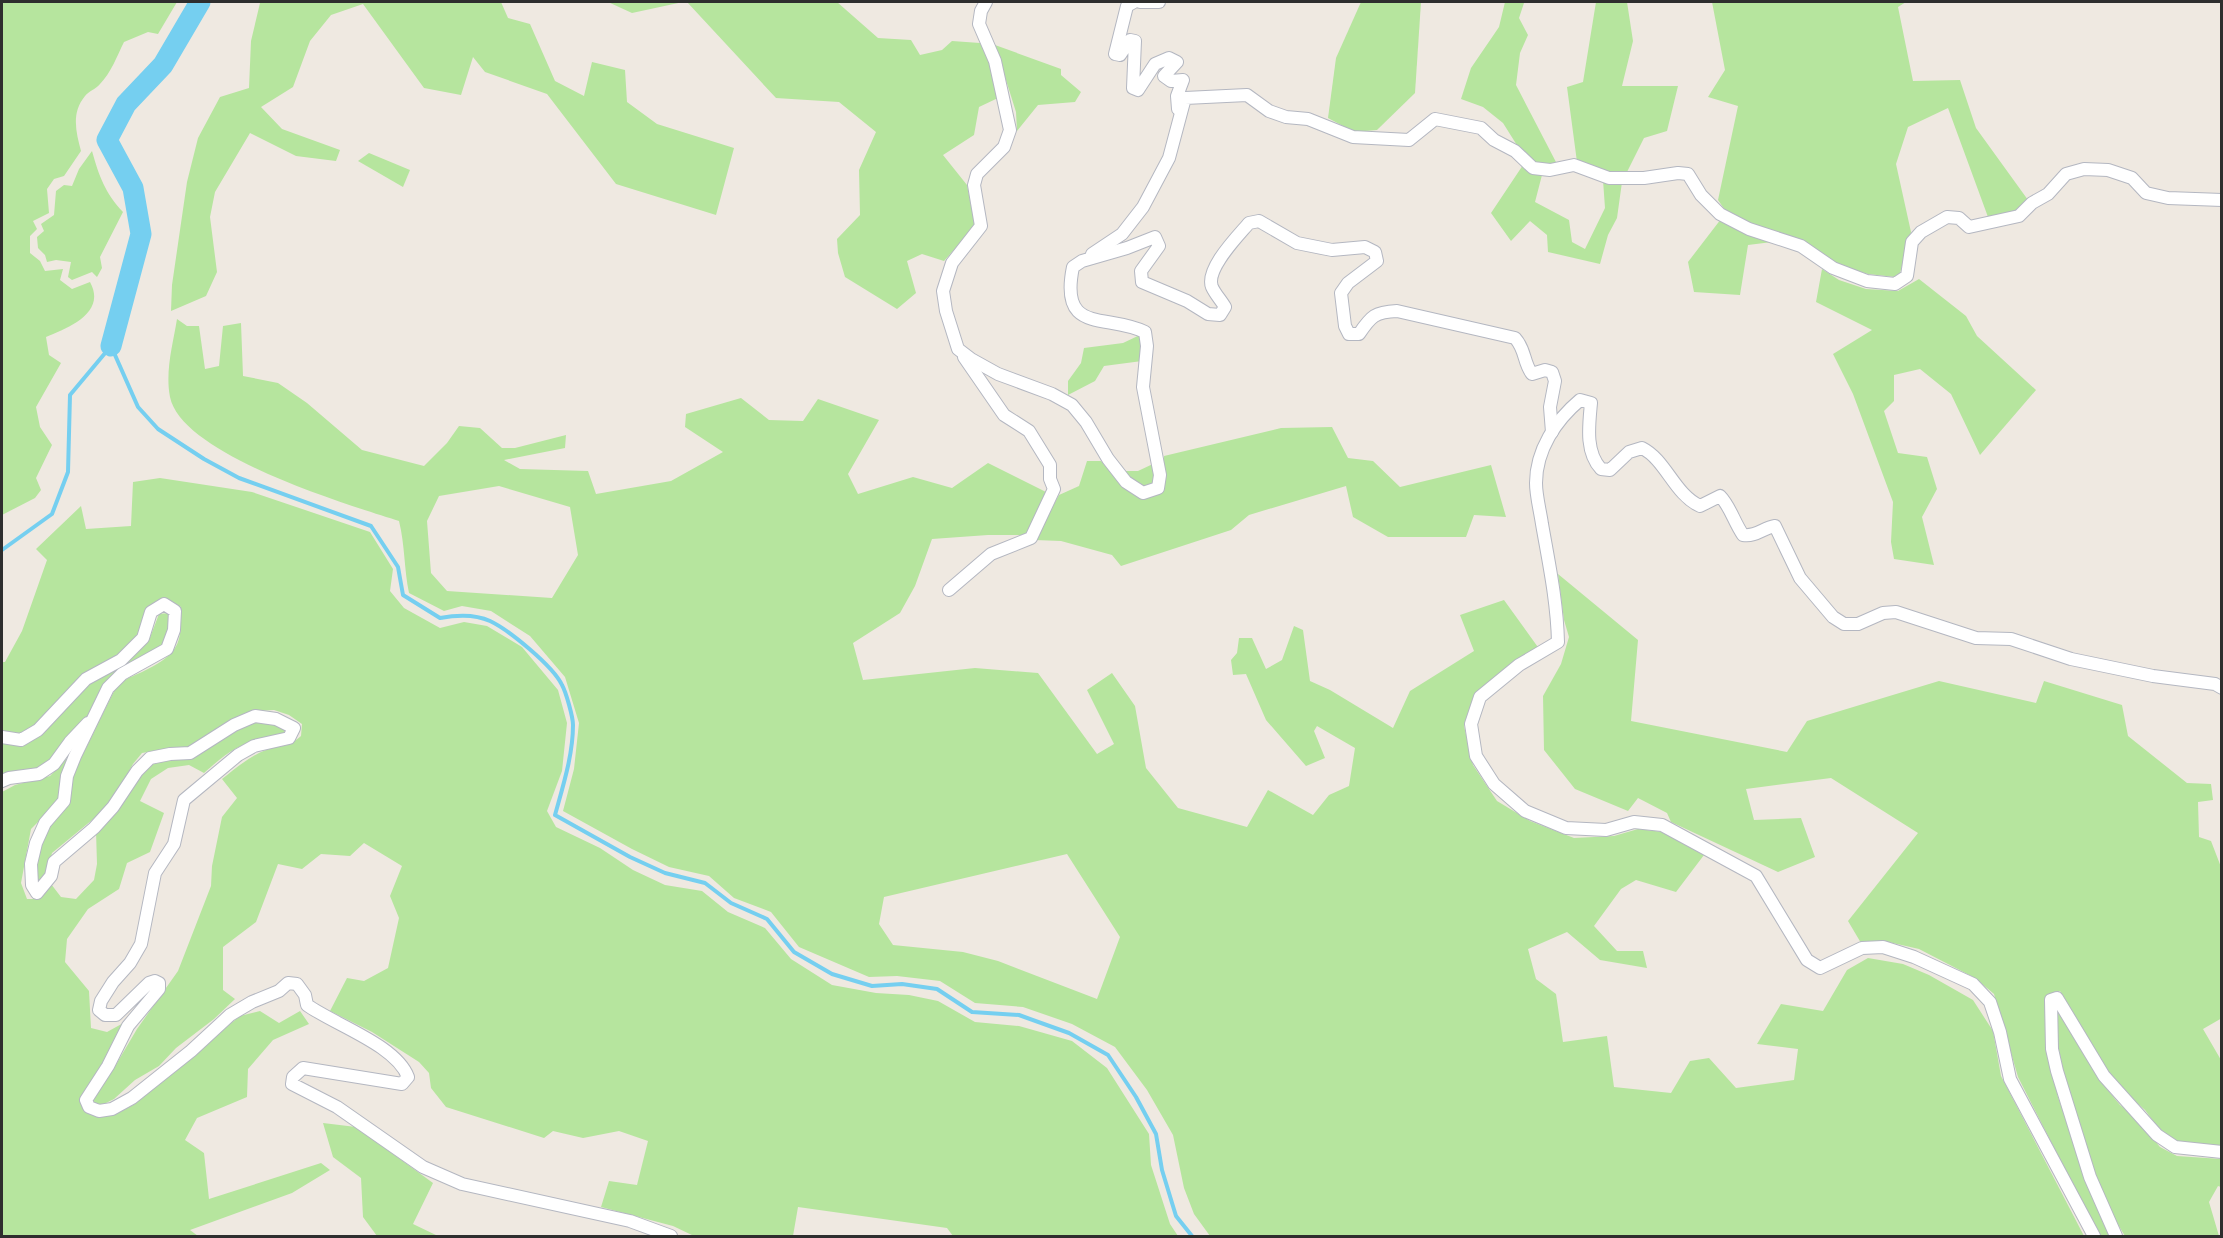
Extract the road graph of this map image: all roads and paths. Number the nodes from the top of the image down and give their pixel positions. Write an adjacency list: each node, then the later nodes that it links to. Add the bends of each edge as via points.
1 (986, 2): 8 (street, via 979,24 995,61 1010,130 1004,147 977,174 974,185 981,226 952,262 943,291)
2 (1134, 2): 5 (street, via 1127,6 1115,54 1120,55 1130,40 1135,41 1133,88 1138,90 1155,64 1169,58 1177,62 1164,76 1170,81 1183,80 1177,96)
3 (1140, 2): 4 (street)
4 (1159, 2)
5 (1179, 119): 6 (street, via 1185,98 1247,95 1269,111 1308,119 1353,137 1409,140 1435,119 1481,128 1533,168 1550,170 1574,165 1609,177 1688,174 1720,214 1749,229 1801,246 1833,268 1867,281 1895,284 1907,276 1912,242 1921,232 1947,217 1959,218 1969,227 2019,216 2067,174 2084,169 2108,170 2132,178 2146,193 2179,200); 7 (street, via 1169,158 1143,207 1122,234)
6 (2222, 200)
7 (1082, 261): 8 (street, via 1073,267 1070,281 1071,301 1080,314 1095,321 1131,325 1145,332 1143,387 1160,476 1158,488 1143,493 1126,482 1072,405 998,374); 9 (street, via 1155,237 1158,246 1141,271 1142,282 1208,314 1220,315 1225,307 1210,275 1249,223 1259,221 1297,243 1332,250 1365,247 1375,252 1377,261 1341,293 1344,326 1349,334 1359,334 1380,312 1397,311 1515,338 1532,374 1552,372)
8 (958, 349): 10 (street, via 1004,415 1029,431 1050,465 1054,489 1031,538 991,554)
9 (1552, 432): 11 (street, via 1565,412 1580,400 1591,403 1589,445 1601,470 1610,470 1629,452 1642,448 1652,453 1692,502 1700,506 1720,496 1743,535 1752,536 1775,526 1800,578 1833,617 1844,624 1858,624 1882,613 1896,612 1976,638 2011,639 2071,659); 17 (street, via 1539,461 1536,483 1558,609 1558,642 1519,664 1480,697 1471,724 1476,756 1494,784 1525,812 1566,828 1606,830 1634,822 1662,825 1756,876 1807,960 1820,968 1862,948 1882,947 1973,984 1990,1002 2010,1079)
10 (949, 590)
11 (2222, 688)
12 (97, 714): 13 (street, via 108,687 122,674 167,649 175,611 164,604 151,612 143,639 121,660 86,679 38,730 21,740); 14 (street, via 54,764 39,774); 16 (street, via 75,756 64,801 45,823 36,843 31,864 32,885 37,892 51,876 54,862 94,828 150,758 190,753 234,724 255,716 276,718 294,728 289,738 254,746 238,755 184,800 174,844 155,873 141,944 113,982 99,1010 105,1015 116,1015 149,983 155,981 159,988 128,1026 86,1100 88,1107 99,1111 112,1109 132,1098 230,1015 288,983 297,984 307,1005 366,1037 404,1066 408,1077 402,1084 303,1068 293,1077 292,1084 337,1107 423,1167 462,1184 630,1221)
13 (2, 737)
14 (2, 781)
15 (2222, 1152): 18 (street, via 2175,1147 2157,1135 2104,1076 2056,998 2050,1000 2056,1071 2090,1177)
16 (671, 1236)
17 (2094, 1236)
18 (2116, 1236)

